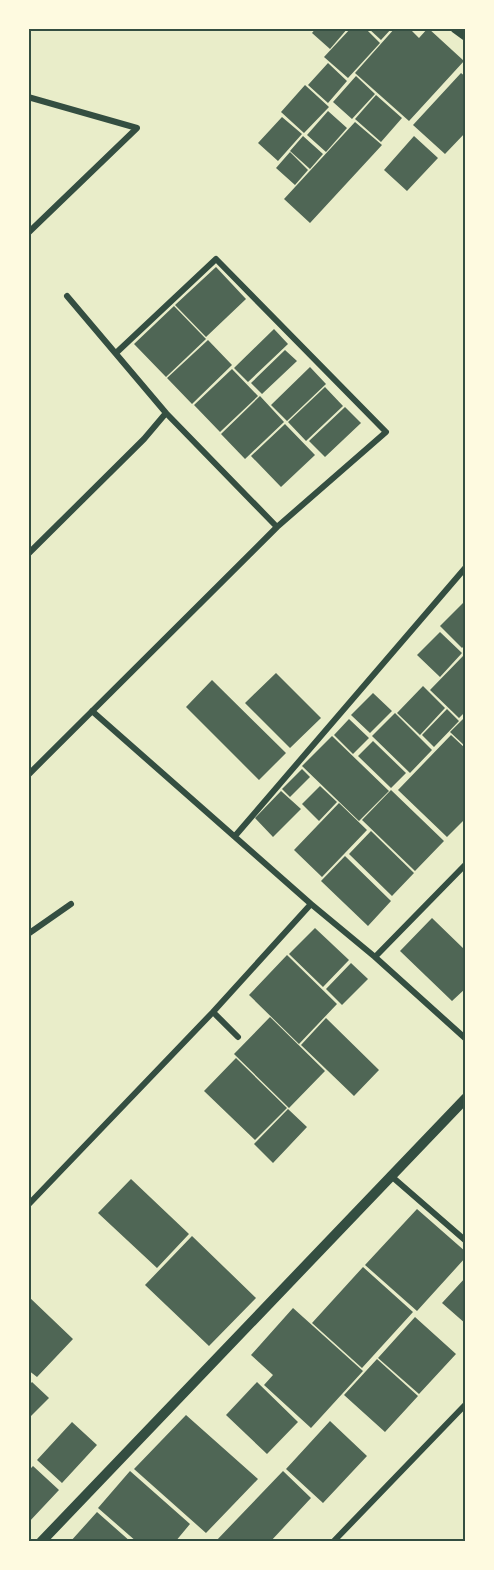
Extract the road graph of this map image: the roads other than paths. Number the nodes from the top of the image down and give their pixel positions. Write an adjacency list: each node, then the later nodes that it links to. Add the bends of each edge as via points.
1 (455, 28): 2 (street)
2 (465, 36)
3 (28, 97): 4 (street, via 137,128)
4 (28, 233)
5 (67, 296): 6 (street)
6 (116, 353): 7 (street); 8 (street, via 216,259 386,432)
7 (166, 413): 8 (street); 9 (street)
8 (277, 527): 11 (street)
9 (28, 554)
10 (465, 567): 13 (street)
11 (92, 711): 12 (street); 13 (street)
12 (28, 775)
13 (235, 836): 16 (street)
14 (465, 864): 18 (street)
15 (70, 904): 17 (street)
16 (311, 904): 18 (street); 19 (street)
17 (28, 934)
18 (375, 957): 21 (street)
19 (213, 1012): 20 (street); 24 (street)
20 (238, 1038)
21 (465, 1039)
22 (465, 1098): 23 (street)
23 (390, 1175): 25 (street); 27 (street)
24 (28, 1205)
25 (465, 1241)
26 (465, 1404): 28 (street)
27 (41, 1542)
28 (333, 1542)

